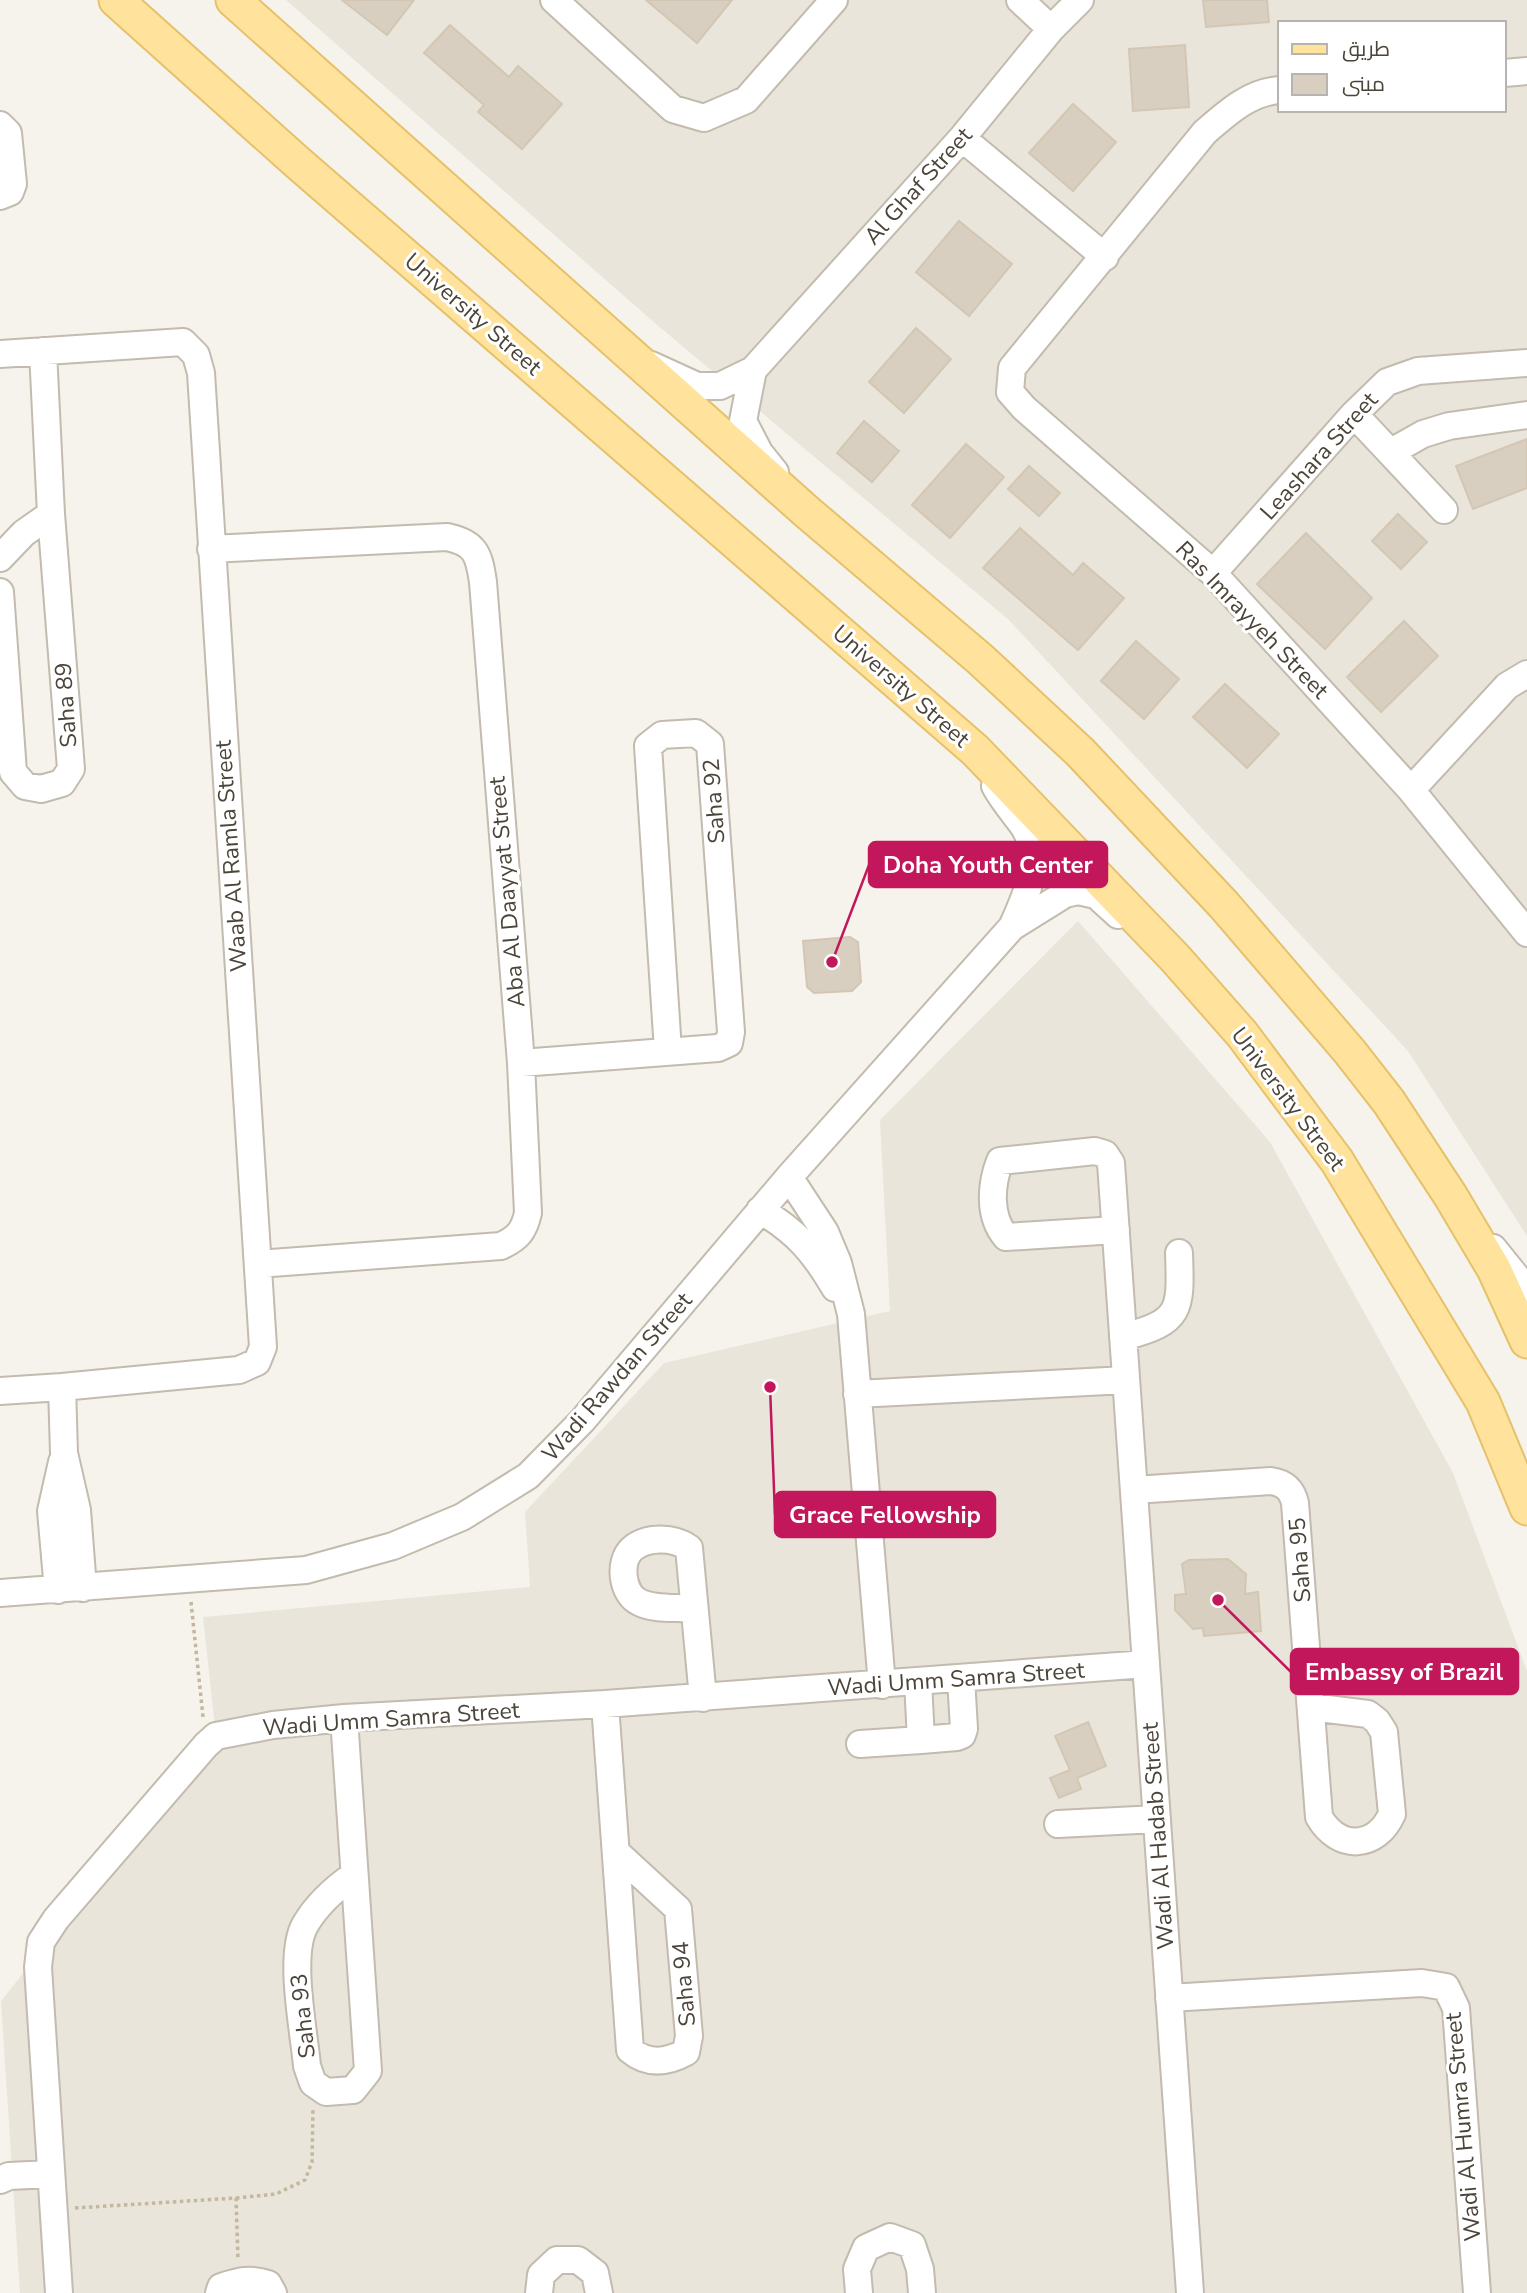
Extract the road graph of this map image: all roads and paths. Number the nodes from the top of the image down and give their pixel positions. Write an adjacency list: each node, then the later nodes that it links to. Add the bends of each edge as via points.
1 (116, 0): 31 (main road, University Street)
2 (233, 0): 17 (main road)
3 (554, 0): 4 (street, via 673,109 704,118 746,100)
4 (834, 0)
5 (1020, 0): 7 (street)
6 (1080, 0): 7 (street, Al Ghaf Street)
7 (1051, 29): 12 (street, Al Ghaf Street)
8 (1527, 72): 9 (street)
9 (1506, 73)
10 (1278, 90): 14 (street, Ras Imrayyeh Street, via 1265,91 1236,106 1205,132)
11 (0, 125): 13 (street, via 8,133 13,184 10,192)
12 (962, 138): 14 (street); 19 (street, Al Ghaf Street)
13 (0, 196)
14 (1105, 257): 28 (street, Ras Imrayyeh Street, via 1012,368 1010,392)
15 (43, 351): 16 (street, Waab Al Ramla Street); 25 (street, Saha 89); 26 (street, Waab Al Ramla Street, via 168,341 183,342 197,355)
16 (0, 354)
17 (631, 355): 19 (street, Al Ghaf Street, via 697,386 720,386); 24 (main road)
18 (1527, 363): 20 (street, Leashara Street, via 1418,371 1387,382)
19 (753, 370): 24 (street, via 743,421 759,452)
20 (1354, 414): 22 (street); 28 (street, Leashara Street)
21 (1527, 415): 22 (street, via 1449,426)
22 (1391, 452): 23 (street)
23 (1444, 510)
24 (807, 512): 40 (main road, via 980,659 1070,742 1167,842 1350,1052)
25 (51, 514): 27 (street); 29 (street, Saha 89, via 71,769 62,783 41,789 25,786 13,772)
26 (211, 549): 37 (street, Aba Al Daayyat Street, via 447,537 464,540 474,552 483,582); 43 (street, Waab Al Ramla Street)
27 (0, 558)
28 (1213, 573): 32 (street, Ras Imrayyeh Street)
29 (0, 592)
30 (1527, 674): 32 (street, via 1507,686)
31 (975, 750): 33 (street, Wadi Rawdan Street, via 1031,845 1032,876); 35 (main road, University Street)
32 (1411, 790): 34 (street, Ras Imrayyeh Street)
33 (1012, 927): 35 (street, Wadi Rawdan Street, via 1065,894 1078,891 1096,895 1139,934); 38 (street, Wadi Rawdan Street)
34 (1527, 933)
35 (1175, 958): 53 (main road, University Street, via 1242,1034 1343,1171 1483,1402)
36 (668, 1051): 36 (street, Saha 92, via 718,1048 729,1043 731,1032 710,744 696,733 662,736 648,746); 37 (street, Saha 92)
37 (521, 1063): 43 (street, Aba Al Daayyat Street, via 528,1213 525,1228 516,1238 501,1246)
38 (789, 1177): 39 (street, Wadi Rawdan Street); 45 (street, via 825,1233)
39 (760, 1210): 45 (street, via 786,1226 819,1261); 54 (street, Wadi Rawdan Street, via 582,1421 528,1476 462,1517 393,1546 306,1570)
40 (1465, 1220): 44 (street, via 1477,1228); 47 (main road)
41 (1116, 1230): 41 (street, Wadi Al Hadab Street, via 1111,1163 1105,1154 1096,1151 1000,1160 992,1200 998,1226 1006,1237); 46 (street, Wadi Al Hadab Street)
42 (1179, 1253): 46 (street, via 1181,1295 1172,1316 1153,1329)
43 (258, 1264): 49 (street, Waab Al Ramla Street, via 263,1347 257,1362 239,1370)
44 (1527, 1290)
45 (851, 1314): 51 (street)
46 (1123, 1337): 48 (street, Wadi Al Hadab Street)
47 (1527, 1341)
48 (1126, 1380): 51 (street); 52 (street, Wadi Al Hadab Street)
49 (62, 1387): 50 (street, Waab Al Ramla Street); 55 (street, via 64,1453 51,1511)
50 (0, 1391)
51 (858, 1394): 61 (street)
52 (1134, 1490): 58 (street, Wadi Al Hadab Street); 64 (street, Saha 95, via 1271,1481 1288,1487 1296,1503)
53 (1527, 1508)
54 (189, 1579): 55 (street, Wadi Rawdan Street); 68 (path)
55 (70, 1589): 56 (street, Wadi Rawdan Street)
56 (0, 1593)
57 (694, 1609): 62 (street)
58 (1146, 1664): 59 (street, Wadi Umm Samra Street); 69 (street, Wadi Al Hadab Street)
59 (961, 1678): 60 (street, Wadi Umm Samra Street); 66 (street, via 962,1735)
60 (918, 1682): 61 (street, Wadi Umm Samra Street); 66 (street)
61 (882, 1685): 62 (street, Wadi Umm Samra Street)
62 (703, 1698): 63 (street, Wadi Umm Samra Street)
63 (605, 1704): 65 (street, Wadi Umm Samra Street); 71 (street, Saha 94)
64 (1311, 1706): 64 (street, Saha 95, via 1368,1714 1384,1732 1392,1814 1387,1825 1368,1839 1345,1840 1325,1828 1319,1817)
65 (344, 1718): 68 (street, Wadi Umm Samra Street, via 273,1724 216,1736); 72 (street, Saha 93)
66 (921, 1740): 67 (street)
67 (860, 1744)
68 (206, 1745): 75 (street, Wadi Umm Samra Street, via 41,1942 38,1967)
69 (1157, 1819): 70 (street); 73 (street, Wadi Al Hadab Street)
70 (1058, 1824)
71 (616, 1852): 71 (street, Saha 94, via 678,1909 689,2036 686,2052 672,2060 648,2062 630,2050)
72 (354, 1875): 74 (street, Saha 93, via 327,1895 304,1927 296,1957 307,2066); 74 (street, Saha 93, via 368,2071 353,2090 326,2092)
73 (1169, 1998): 86 (street, Wadi Al Hadab Street); 87 (street, Wadi Al Humra Street, via 1422,1983 1446,1987 1456,2008)
74 (313, 2083): 77 (path, via 312,2162 305,2180 276,2194)
75 (51, 2174): 76 (street); 80 (street, Wadi Umm Samra Street)
76 (0, 2180)
77 (236, 2198): 78 (path); 79 (path)
78 (70, 2208)
79 (229, 2287): 81 (street, via 253,2279 268,2284)
80 (59, 2293)
81 (273, 2293)
82 (538, 2293): 83 (street, via 541,2276 557,2260 578,2260 595,2273)
83 (599, 2293)
84 (859, 2293): 85 (street, via 857,2269 866,2248 890,2237 912,2245)
85 (922, 2293)
86 (1190, 2293)
87 (1477, 2293)

